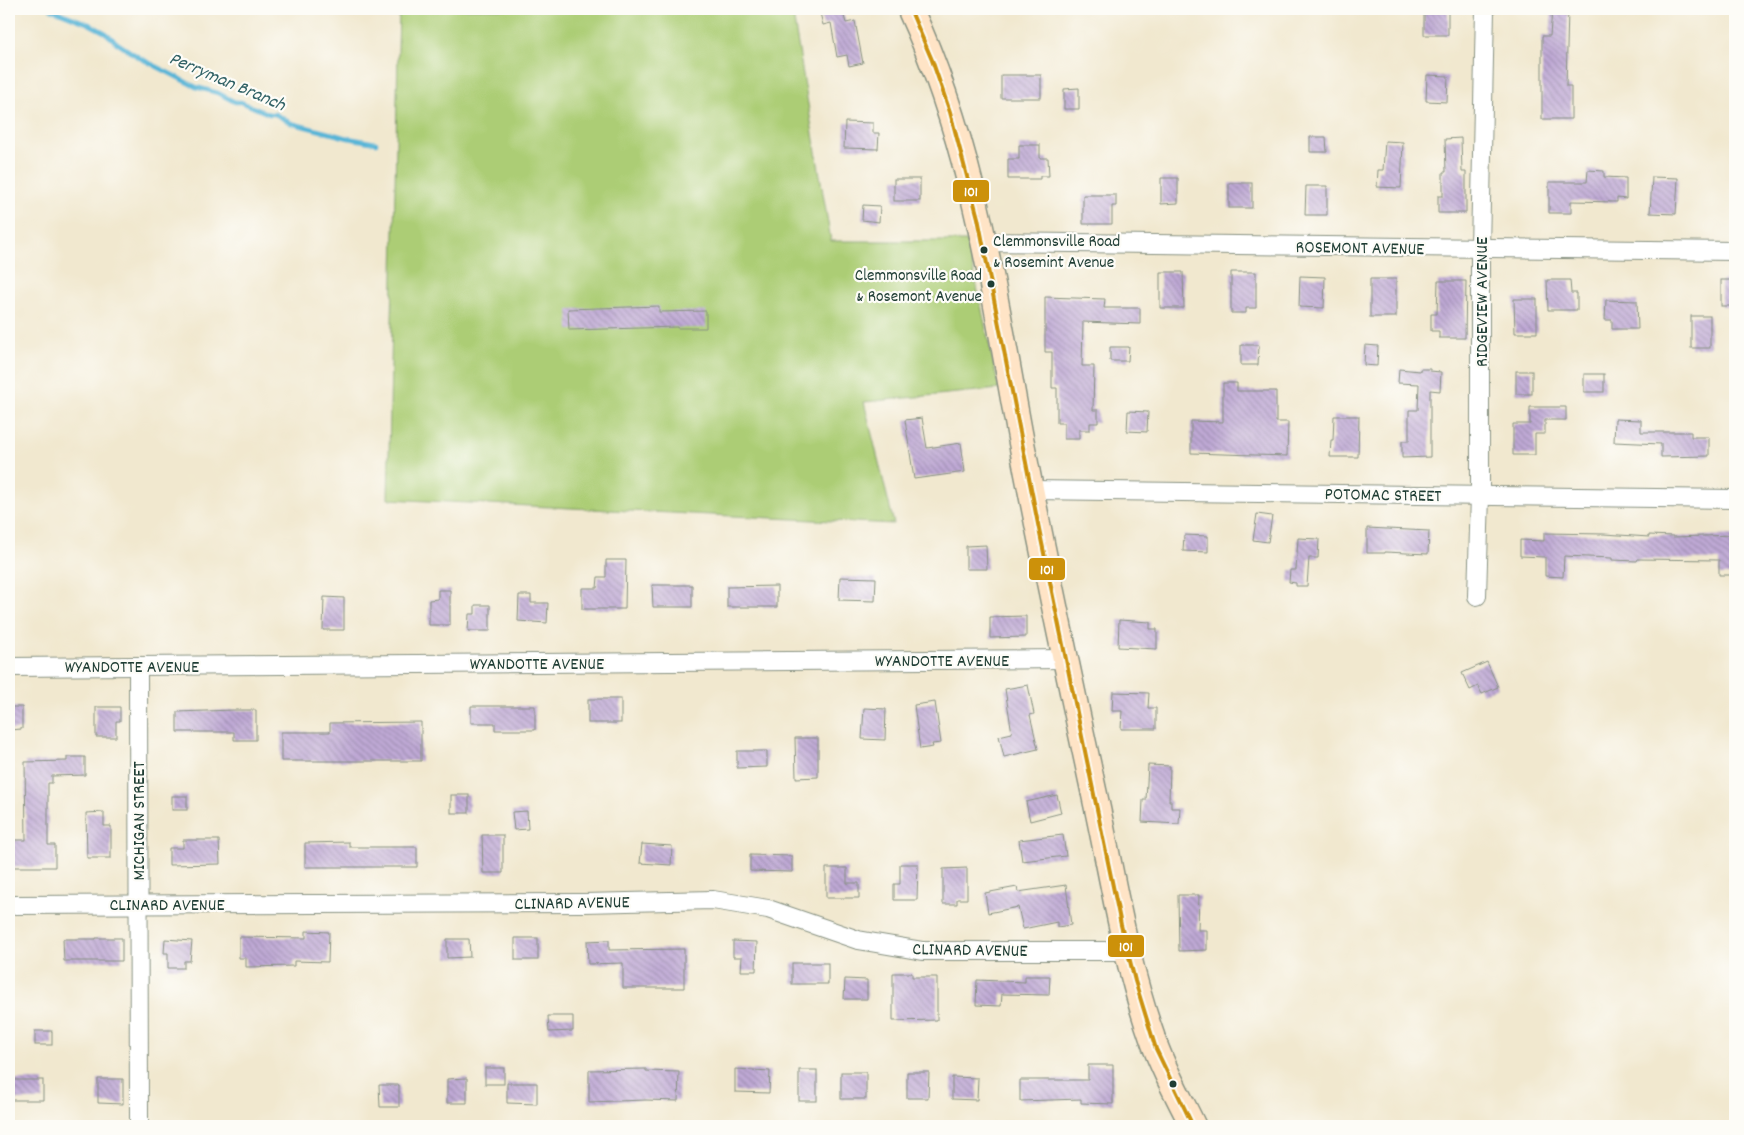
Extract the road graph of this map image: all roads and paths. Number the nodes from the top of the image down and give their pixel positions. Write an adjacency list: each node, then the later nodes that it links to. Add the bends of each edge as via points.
1 (910, 9): 3 (main road, via 947,100)
2 (1485, 9): 4 (street, RIDGEVIEW AVENUE)
3 (985, 242): 4 (street, ROSEMONT AVENUE); 6 (main road)
4 (1480, 249): 5 (street, ROSEMONT AVENUE); 7 (street, RIDGEVIEW AVENUE)
5 (1735, 251)
6 (1031, 490): 7 (street, POTOMAC STREET); 10 (main road)
7 (1480, 495): 8 (street, POTOMAC STREET); 9 (street, RIDGEVIEW AVENUE)
8 (1735, 499)
9 (1477, 596)
10 (1066, 659): 11 (street, WYANDOTTE AVENUE); 15 (main road)
11 (138, 666): 12 (street, WYANDOTTE AVENUE); 13 (street, MICHIGAN STREET)
12 (9, 667)
13 (138, 904): 14 (street, CLINARD AVENUE); 15 (street, CLINARD AVENUE, via 713,900 768,909 858,940 923,951); 17 (street, MICHIGAN STREET)
14 (9, 905)
15 (1128, 951): 16 (main road, via 1152,1038)
16 (1188, 1124)
17 (139, 1126)

